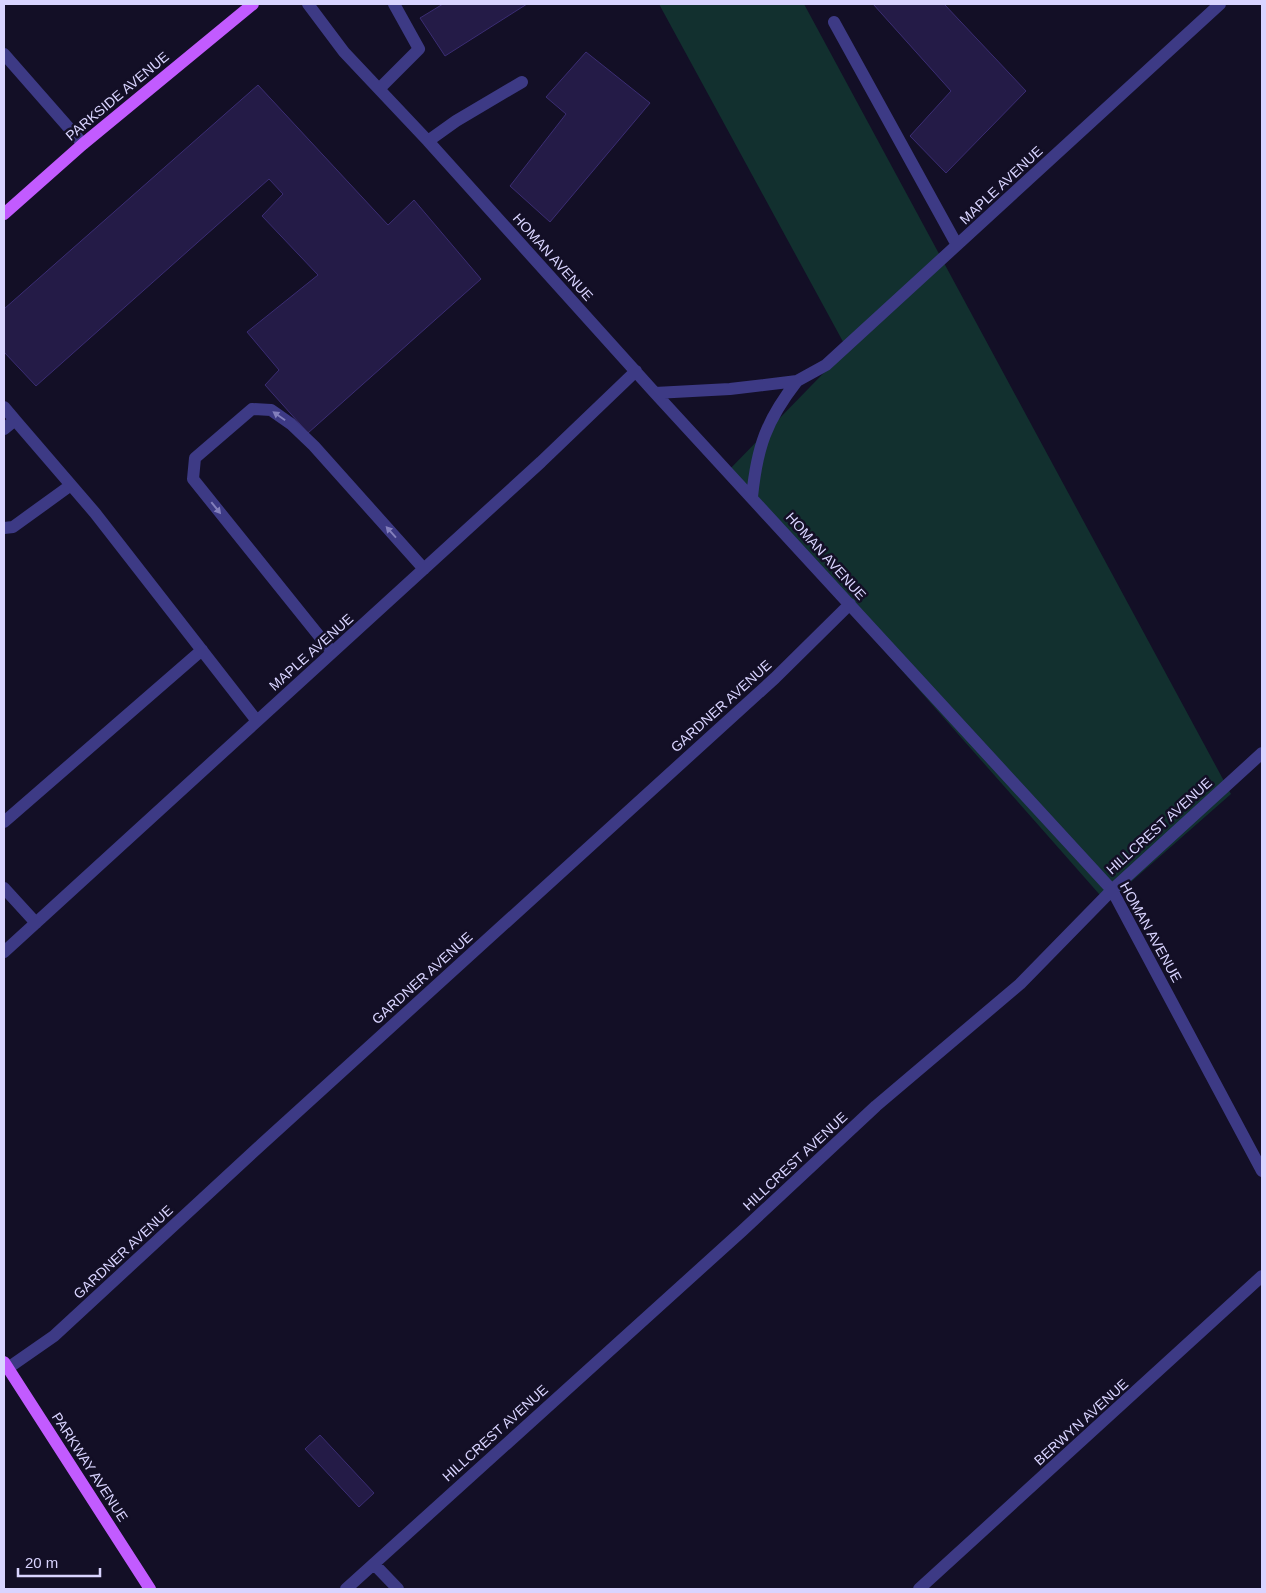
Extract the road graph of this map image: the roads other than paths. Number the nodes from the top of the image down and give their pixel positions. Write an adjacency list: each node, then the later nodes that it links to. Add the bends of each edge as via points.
1 (253, 4): 10 (main road, PARKSIDE AVENUE)
2 (308, 4): 8 (street, HOMAN AVENUE, via 344,52)
3 (394, 4): 8 (street, via 420,49)
4 (1220, 4): 12 (street, MAPLE AVENUE)
5 (834, 22): 12 (street)
6 (4, 54): 10 (street)
7 (522, 82): 9 (street)
8 (379, 89): 9 (street, HOMAN AVENUE)
9 (428, 141): 13 (street, HOMAN AVENUE)
10 (83, 144): 11 (main road, PARKSIDE AVENUE)
11 (4, 214)
12 (957, 245): 14 (street, MAPLE AVENUE, via 826,365)
13 (636, 372): 15 (street, HOMAN AVENUE); 22 (street, MAPLE AVENUE)
14 (796, 381): 15 (street, MAPLE AVENUE); 20 (street, MAPLE AVENUE, via 776,408 761,441)
15 (655, 393): 20 (street, HOMAN AVENUE)
16 (4, 407): 17 (street)
17 (15, 420): 18 (street); 19 (street)
18 (4, 429)
19 (71, 485): 21 (street, via 13,527); 24 (street)
20 (752, 497): 23 (street, HOMAN AVENUE)
21 (4, 528)
22 (424, 569): 25 (street, MAPLE AVENUE); 25 (street, one-way to 25, via 314,446 271,410 252,409 195,458 193,479)
23 (850, 604): 30 (street, HOMAN AVENUE); 35 (street, GARDNER AVENUE, via 775,678 54,1336)
24 (202, 650): 26 (street); 28 (street)
25 (332, 652): 26 (street, MAPLE AVENUE)
26 (257, 721): 31 (street, MAPLE AVENUE)
27 (1262, 753): 30 (street, HILLCREST AVENUE)
28 (4, 822)
29 (4, 888): 31 (street)
30 (1112, 890): 33 (street, HOMAN AVENUE); 36 (street, HILLCREST AVENUE, via 1020,984 876,1106 742,1232)
31 (36, 923): 32 (street, MAPLE AVENUE)
32 (4, 952)
33 (1262, 1171)
34 (1262, 1276): 40 (street, BERWYN AVENUE)
35 (6, 1365): 37 (main road, PARKWAY AVENUE)
36 (374, 1564): 38 (street, HILLCREST AVENUE); 39 (street)
37 (150, 1589)
38 (346, 1589)
39 (398, 1589)
40 (919, 1589)

